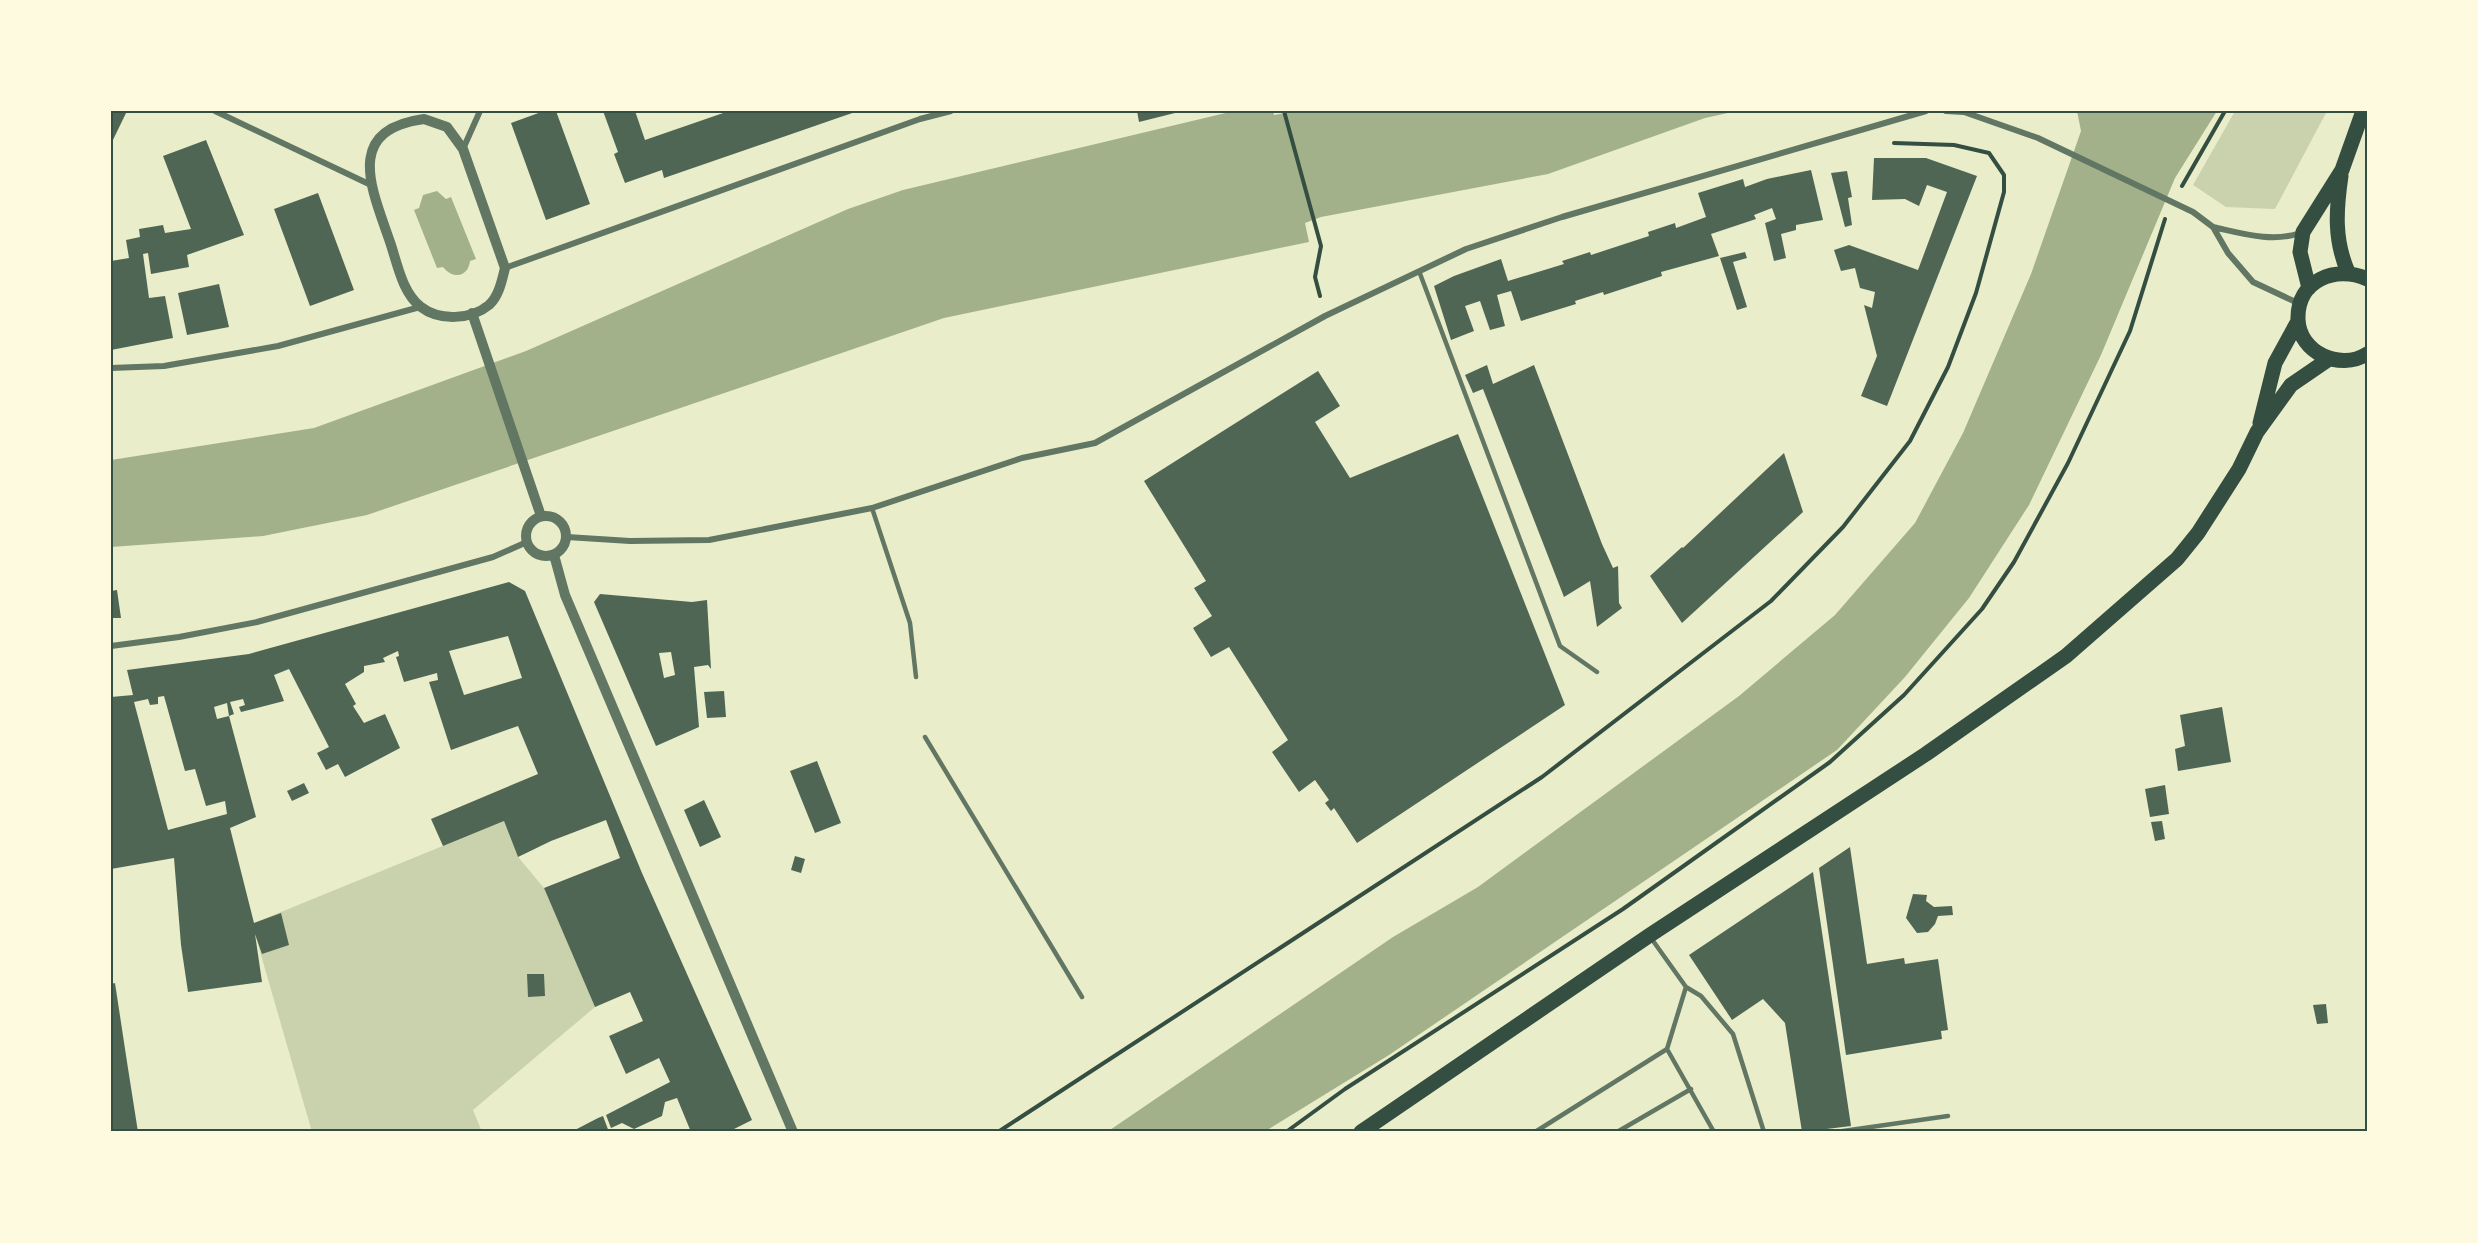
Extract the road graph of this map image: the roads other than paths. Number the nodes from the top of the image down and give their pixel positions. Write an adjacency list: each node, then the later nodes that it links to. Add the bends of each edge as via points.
1 (215, 111): 11 (street)
2 (398, 111): 8 (street)
3 (480, 111): 9 (street)
4 (951, 111): 14 (street)
5 (1926, 111): 15 (street, via 1562,217 1467,249)
6 (1946, 111): 12 (street, via 1964,112 2038,138 2193,212)
7 (2363, 111): 10 (main road)
8 (402, 122): 9 (street, via 424,119 447,128); 11 (street, via 376,142 369,166)
9 (463, 149): 14 (street)
10 (2342, 170): 13 (main road); 16 (main road, via 2337,227)
11 (371, 184): 20 (street, via 406,288)
12 (2212, 228): 13 (street, via 2262,237 2289,237); 19 (street, via 2253,282)
13 (2303, 232): 18 (main road, via 2300,252)
14 (505, 268): 21 (street, via 501,286 489,304)
15 (1419, 271): 27 (street, via 1325,316 1095,443 1022,458); 33 (lane, via 1560,646)
16 (2348, 272): 17 (main road); 18 (main road, via 2324,276)
17 (2367, 279)
18 (2309, 288): 19 (main road)
19 (2300, 304): 22 (main road)
20 (420, 307): 21 (street, via 444,318); 25 (street, via 278,346 164,366)
21 (472, 313): 28 (street)
22 (2298, 321): 24 (main road, via 2313,350); 26 (main road, via 2276,363)
23 (2367, 354): 24 (main road, via 2346,362)
24 (2329, 359): 26 (main road, via 2291,386)
25 (111, 368)
26 (2257, 432): 36 (main road, via 2239,469 2198,533 2177,559 2097,631 1926,754)
27 (872, 508): 29 (street, via 710,540); 34 (lane, via 909,623)
28 (541, 516): 29 (street, via 559,520); 30 (street, via 529,526)
29 (567, 537): 31 (street, via 561,551)
30 (527, 542): 31 (street, via 538,554); 32 (street, via 493,557 257,622)
31 (554, 555): 42 (street, via 566,595)
32 (111, 645)
33 (1597, 672)
34 (916, 677)
35 (925, 737): 38 (lane)
36 (1650, 935): 37 (lane); 43 (main road)
37 (1686, 987): 39 (lane); 47 (lane, via 1701,996 1733,1034)
38 (1082, 998)
39 (1666, 1049): 40 (lane); 44 (lane)
40 (1690, 1089): 45 (lane); 46 (lane)
41 (1948, 1116): 48 (lane)
42 (792, 1132)
43 (1361, 1132)
44 (1534, 1132)
45 (1617, 1132)
46 (1713, 1132)
47 (1764, 1132)
48 (1836, 1132)

